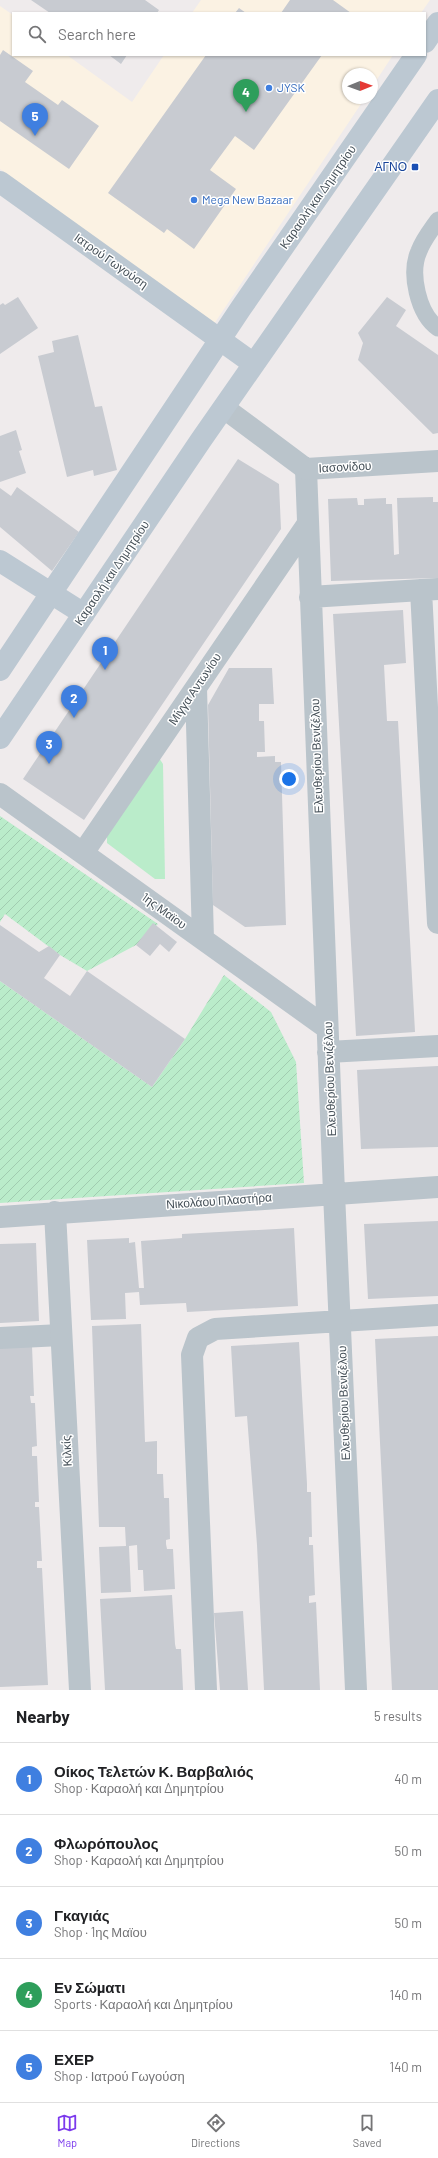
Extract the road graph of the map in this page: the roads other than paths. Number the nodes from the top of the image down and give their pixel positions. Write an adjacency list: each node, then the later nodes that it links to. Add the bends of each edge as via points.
1 (438, 23): 2 (main road)
2 (426, 41)
3 (415, 56): 8 (main road, Καραολή και Δημητρίου)
4 (438, 100): 9 (main road)
5 (0, 182): 8 (main road, Ιατρού Γωγούση)
6 (438, 220): 7 (lane, via 418,252 415,281 422,309)
7 (438, 328)
8 (221, 340): 9 (main road, Ιατρού Γωγούση); 16 (main road, Καραολή και Δημητρίου)
9 (254, 364): 10 (main road, Καραολή και Δημητρίου)
10 (224, 408): 12 (street, Ιασονίδου); 18 (main road, Καραολή και Δημητρίου)
11 (438, 462): 12 (street, Ιασονίδου)
12 (306, 469): 13 (street, Ελευθερίου Βενιζέλου)
13 (307, 525): 17 (street, Ελευθερίου Βενιζέλου); 20 (street, Μίγγα Αντωνίου)
14 (0, 561): 16 (main road)
15 (430, 590): 17 (street); 24 (street)
16 (51, 592): 18 (main road); 19 (main road)
17 (310, 597): 26 (street, Ελευθερίου Βενιζέλου)
18 (84, 614): 21 (main road, Καραολή και Δημητρίου)
19 (0, 670)
20 (196, 688): 23 (street, Μίγγα Αντωνίου); 25 (street)
21 (0, 738)
22 (0, 794): 23 (street, 1ης Μαϊου)
23 (83, 853): 25 (street, 1ης Μαϊου)
24 (438, 923)
25 (204, 939): 26 (street, 1ης Μαϊου)
26 (328, 1028): 28 (street, Ελευθερίου Βενιζέλου)
27 (438, 1046): 28 (street)
28 (328, 1052): 30 (street, Ελευθερίου Βενιζέλου)
29 (438, 1188): 30 (street, Νικολάου Πλαστήρα)
30 (334, 1193): 31 (street, Νικολάου Πλαστήρα); 34 (street, Ελευθερίου Βενιζέλου)
31 (55, 1212): 32 (street, Νικολάου Πλαστήρα); 35 (street, Κιλκίς)
32 (0, 1217)
33 (438, 1315): 34 (street)
34 (341, 1321): 38 (street, via 215,1329 198,1338 192,1355); 39 (street, Ελευθερίου Βενιζέλου)
35 (61, 1335): 36 (street); 37 (street, Κιλκίς)
36 (0, 1338)
37 (80, 1690)
38 (206, 1690)
39 (356, 1690)

